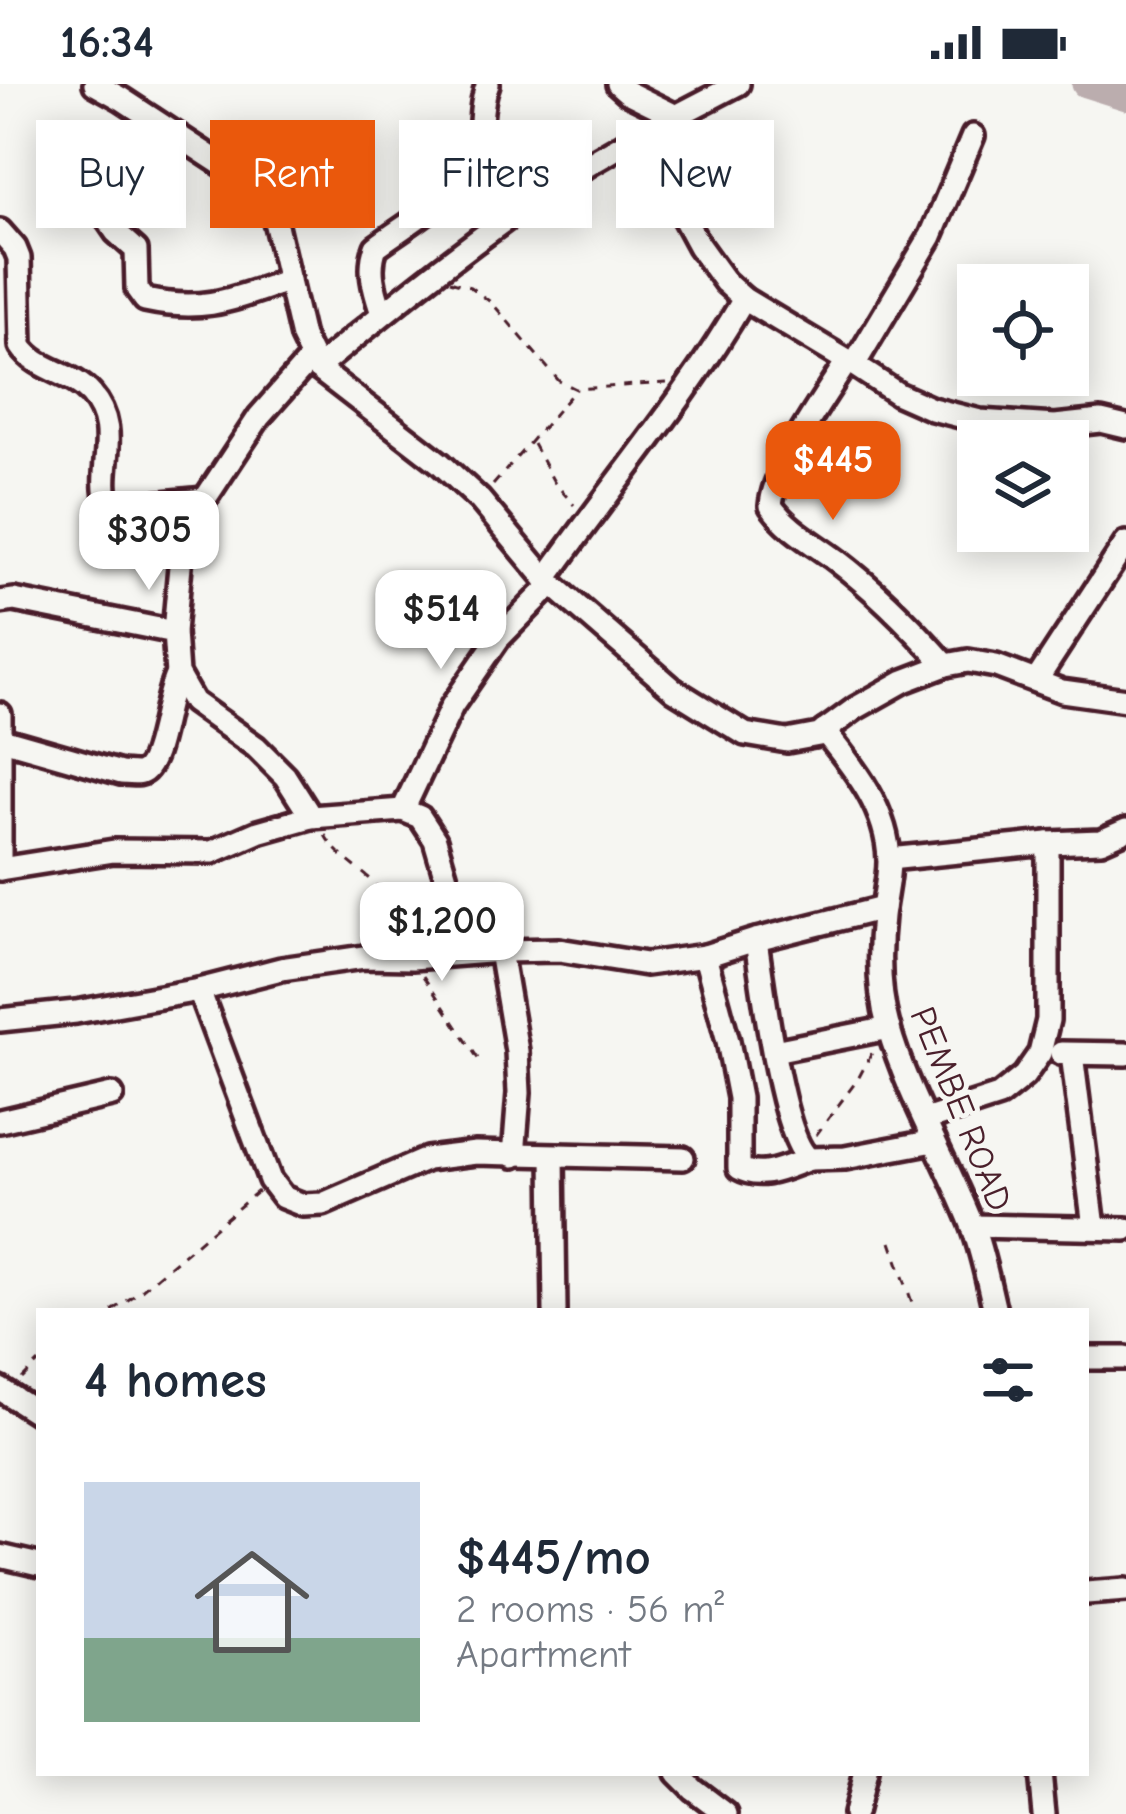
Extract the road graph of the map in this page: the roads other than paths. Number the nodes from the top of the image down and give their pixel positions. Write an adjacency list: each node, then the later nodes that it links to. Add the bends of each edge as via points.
1 (95, 84): 5 (street)
2 (488, 84): 15 (street, via 469,170 376,247 371,272)
3 (618, 84): 6 (street)
4 (738, 84): 6 (street)
5 (125, 91): 7 (street)
6 (676, 116): 8 (street)
7 (152, 118): 13 (street, via 255,186 275,220); 13 (street, via 109,188 105,216 136,250 145,300 220,303)
8 (668, 120)
9 (973, 136): 17 (street, via 931,236)
10 (616, 149): 15 (street, via 532,201)
11 (689, 228): 14 (street)
12 (0, 231): 19 (street, via 19,258 21,346 92,394 104,414 108,504)
13 (289, 280): 16 (street)
14 (744, 299): 17 (street); 21 (street)
15 (382, 314): 16 (street)
16 (314, 363): 19 (street, via 259,417); 21 (street, via 480,500)
17 (851, 363): 18 (street, via 898,394 980,421); 24 (street, via 791,455 771,506 793,532 884,599)
18 (1126, 427)
19 (205, 499): 23 (street, via 181,555)
20 (1126, 543): 26 (street)
21 (549, 582): 29 (street, via 674,690 745,734 788,741); 31 (street, via 452,706)
22 (0, 602): 23 (street)
23 (174, 632): 25 (street)
24 (946, 665): 26 (street, via 968,661); 29 (street)
25 (177, 674): 30 (street, via 145,772 121,773); 32 (street, via 193,702 256,747)
26 (1036, 681): 27 (street)
27 (1126, 700)
28 (0, 714): 30 (street)
29 (824, 731): 35 (street, PEMBE ROAD, via 876,807)
30 (2, 739): 36 (street)
31 (403, 810): 32 (street); 40 (street, via 420,817 435,840)
32 (314, 817): 36 (street, via 212,852 113,851)
33 (1126, 830): 34 (street, via 1101,841)
34 (1048, 843): 35 (street); 46 (street, via 1048,1020)
35 (889, 859): 37 (street, PEMBE ROAD)
36 (0, 869)
37 (883, 908): 38 (street); 44 (street, PEMBE ROAD)
38 (755, 940): 41 (street); 45 (street)
39 (500, 951): 40 (street); 41 (street, via 559,950 646,964); 52 (street, via 517,1051)
40 (468, 953): 42 (street, via 364,957)
41 (705, 956): 54 (street, via 739,1098 739,1168 765,1175)
42 (199, 990): 43 (street); 52 (street, via 283,1197 323,1204 427,1159)
43 (0, 1020)
44 (883, 1029): 45 (street); 51 (street, PEMBE ROAD)
45 (774, 1051): 54 (street)
46 (1040, 1053): 47 (street); 51 (street, via 999,1096)
47 (1072, 1054): 48 (street); 57 (street)
48 (1126, 1054)
49 (112, 1095): 50 (street)
50 (0, 1121)
51 (930, 1131): 54 (street, via 845,1158); 56 (street, PEMBE ROAD)
52 (514, 1156): 53 (street)
53 (554, 1156): 55 (street); 59 (street)
54 (805, 1156)
55 (683, 1158)
56 (973, 1226): 57 (street); 60 (street, PEMBE ROAD)
57 (1094, 1226): 58 (street)
58 (1126, 1229)
59 (555, 1308)
60 (993, 1308)
61 (1089, 1358): 62 (street)
62 (1126, 1358)
63 (4, 1391): 64 (street)
64 (36, 1412)
65 (0, 1556): 66 (street)
66 (36, 1564)
67 (1126, 1590): 68 (street)
68 (1089, 1593)
69 (680, 1776): 72 (street)
70 (863, 1776): 73 (street)
71 (1040, 1776): 74 (street)
72 (726, 1814)
73 (854, 1814)
74 (1044, 1814)

